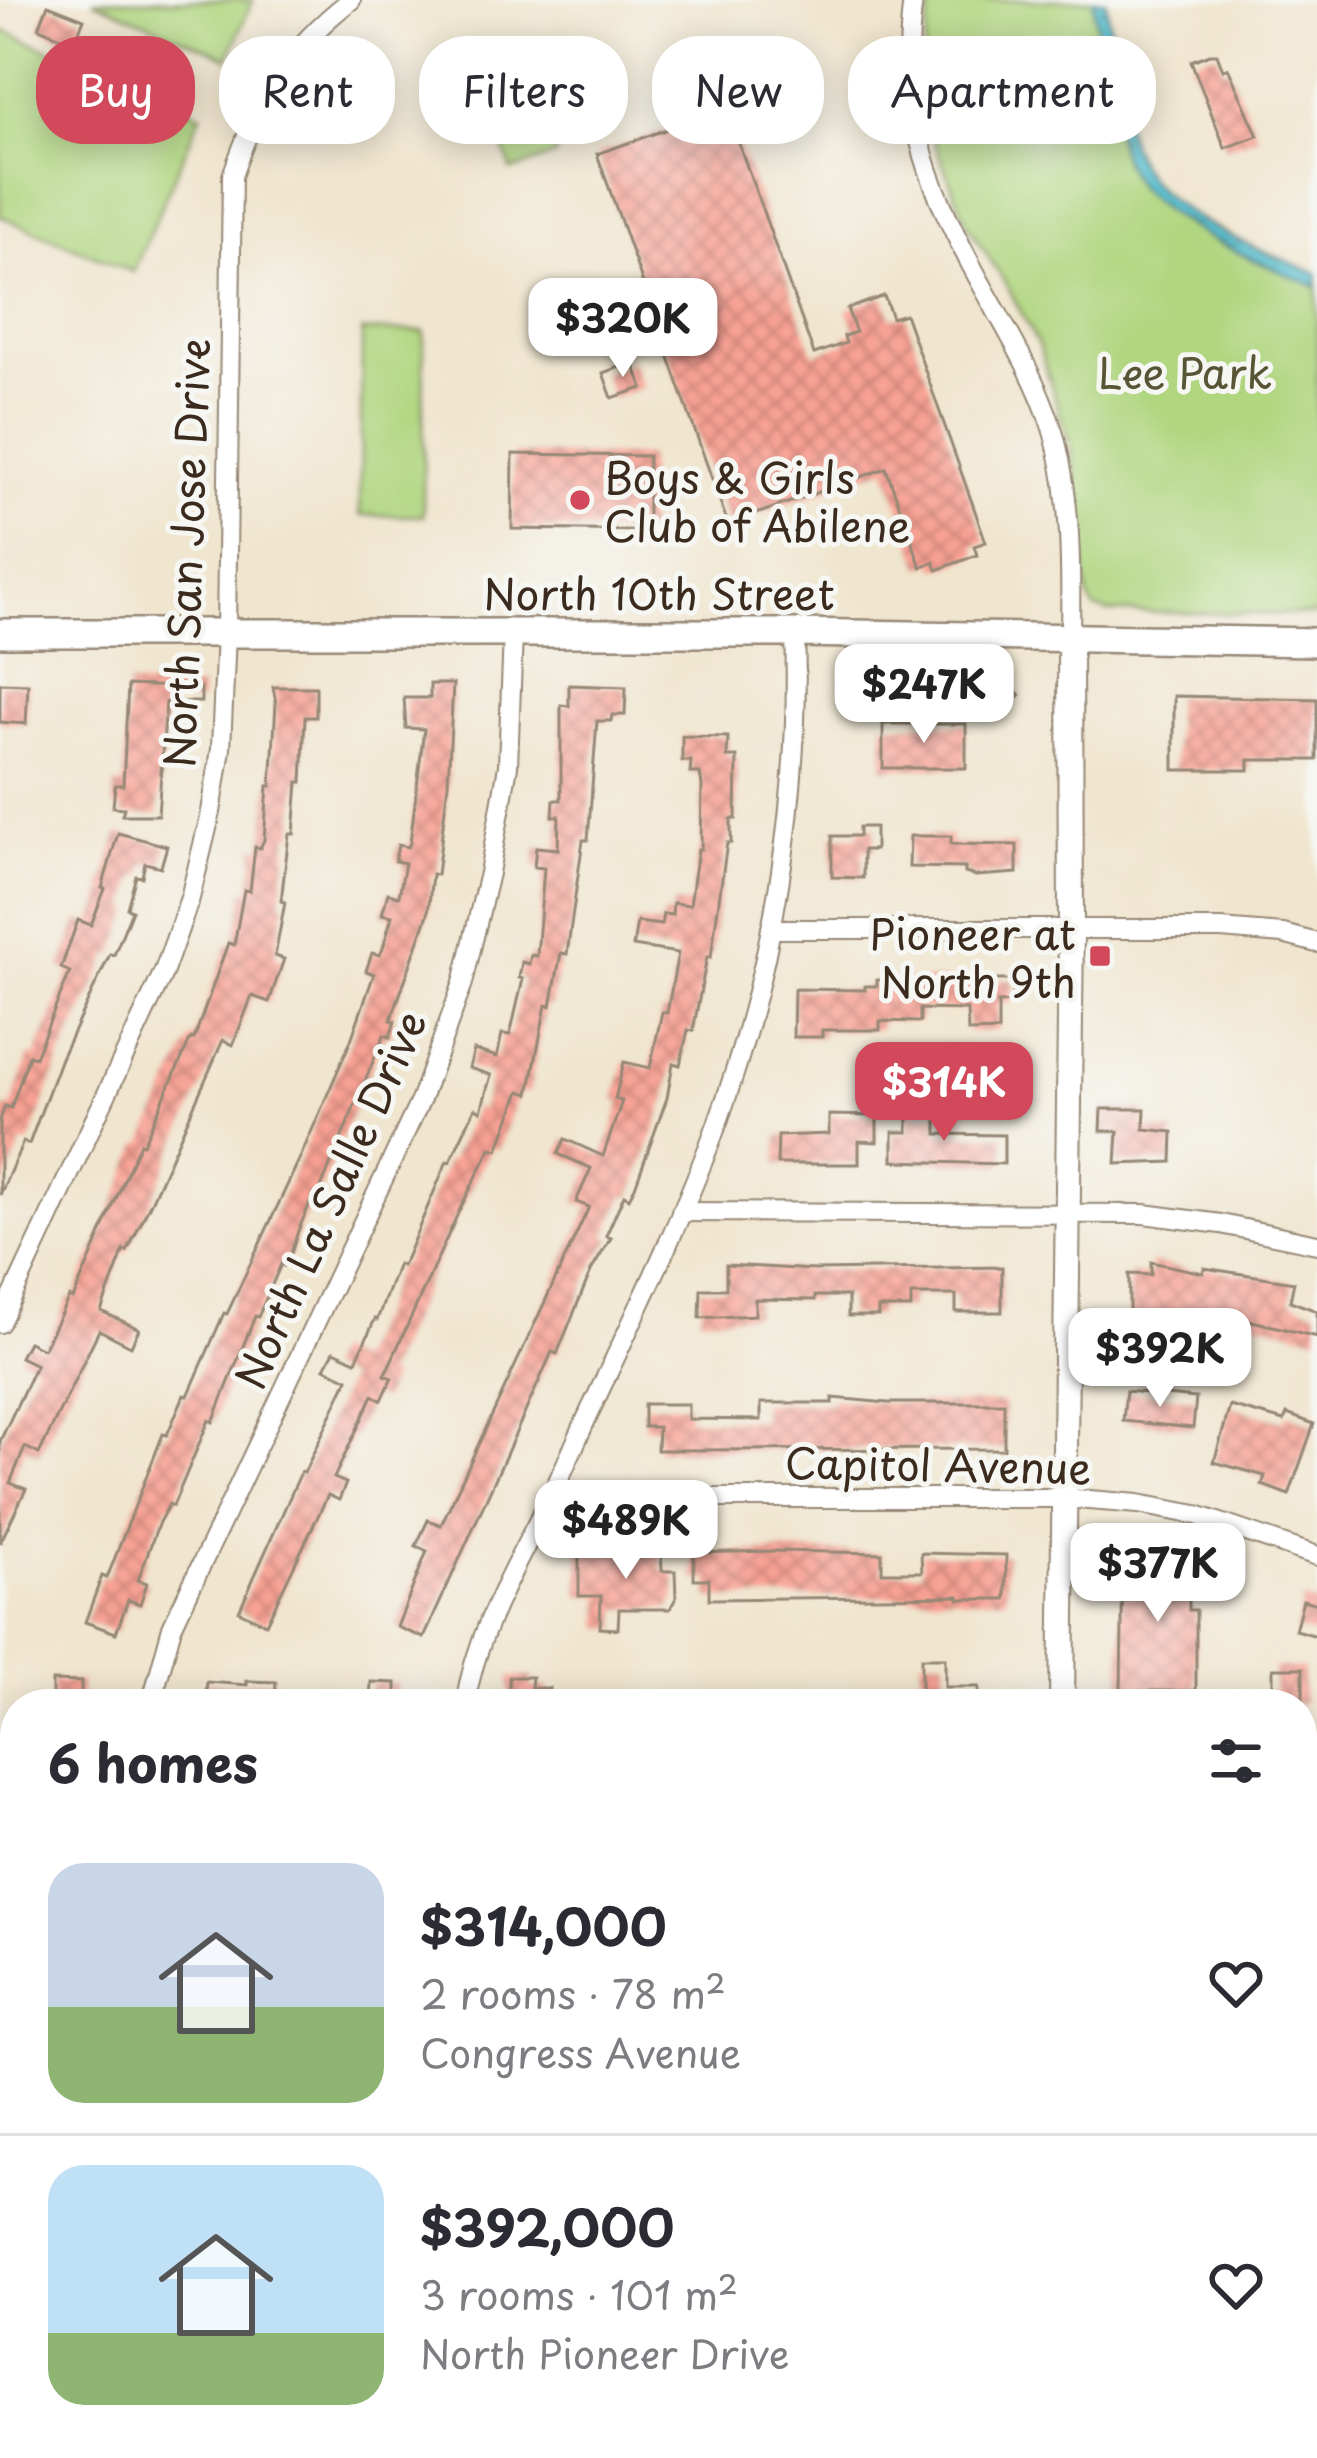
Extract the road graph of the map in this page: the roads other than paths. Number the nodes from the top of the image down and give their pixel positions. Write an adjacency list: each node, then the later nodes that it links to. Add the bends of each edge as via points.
1 (351, 0): 4 (street, North San Jose Drive, via 314,28 272,82 232,176)
2 (913, 0): 7 (street, via 907,72 918,143 1054,435)
3 (0, 633): 4 (main road, North 10th Street)
4 (226, 633): 5 (main road, North 10th Street); 15 (street, North San Jose Drive, via 221,748 190,898)
5 (513, 633): 6 (main road, North 10th Street); 19 (street, North La Salle Drive, via 508,766 463,983 421,1100 172,1627)
6 (795, 633): 7 (main road, North 10th Street); 9 (street, via 790,801)
7 (1070, 638): 8 (main road, North 10th Street); 10 (street)
8 (1317, 642)
9 (771, 928): 10 (street); 12 (street, via 742,1052)
10 (1071, 930): 11 (street, via 1222,929); 13 (street)
11 (1317, 943)
12 (681, 1212): 13 (street); 16 (street)
13 (1068, 1213): 14 (street, via 1144,1214); 17 (street)
14 (1317, 1244)
15 (0, 1323)
16 (550, 1498): 17 (street, Capitol Avenue); 20 (street, via 496,1602)
17 (1065, 1498): 18 (street, Capitol Avenue, via 1197,1515); 21 (street)
18 (1317, 1556)
19 (155, 1689)
20 (467, 1689)
21 (1062, 1689)

